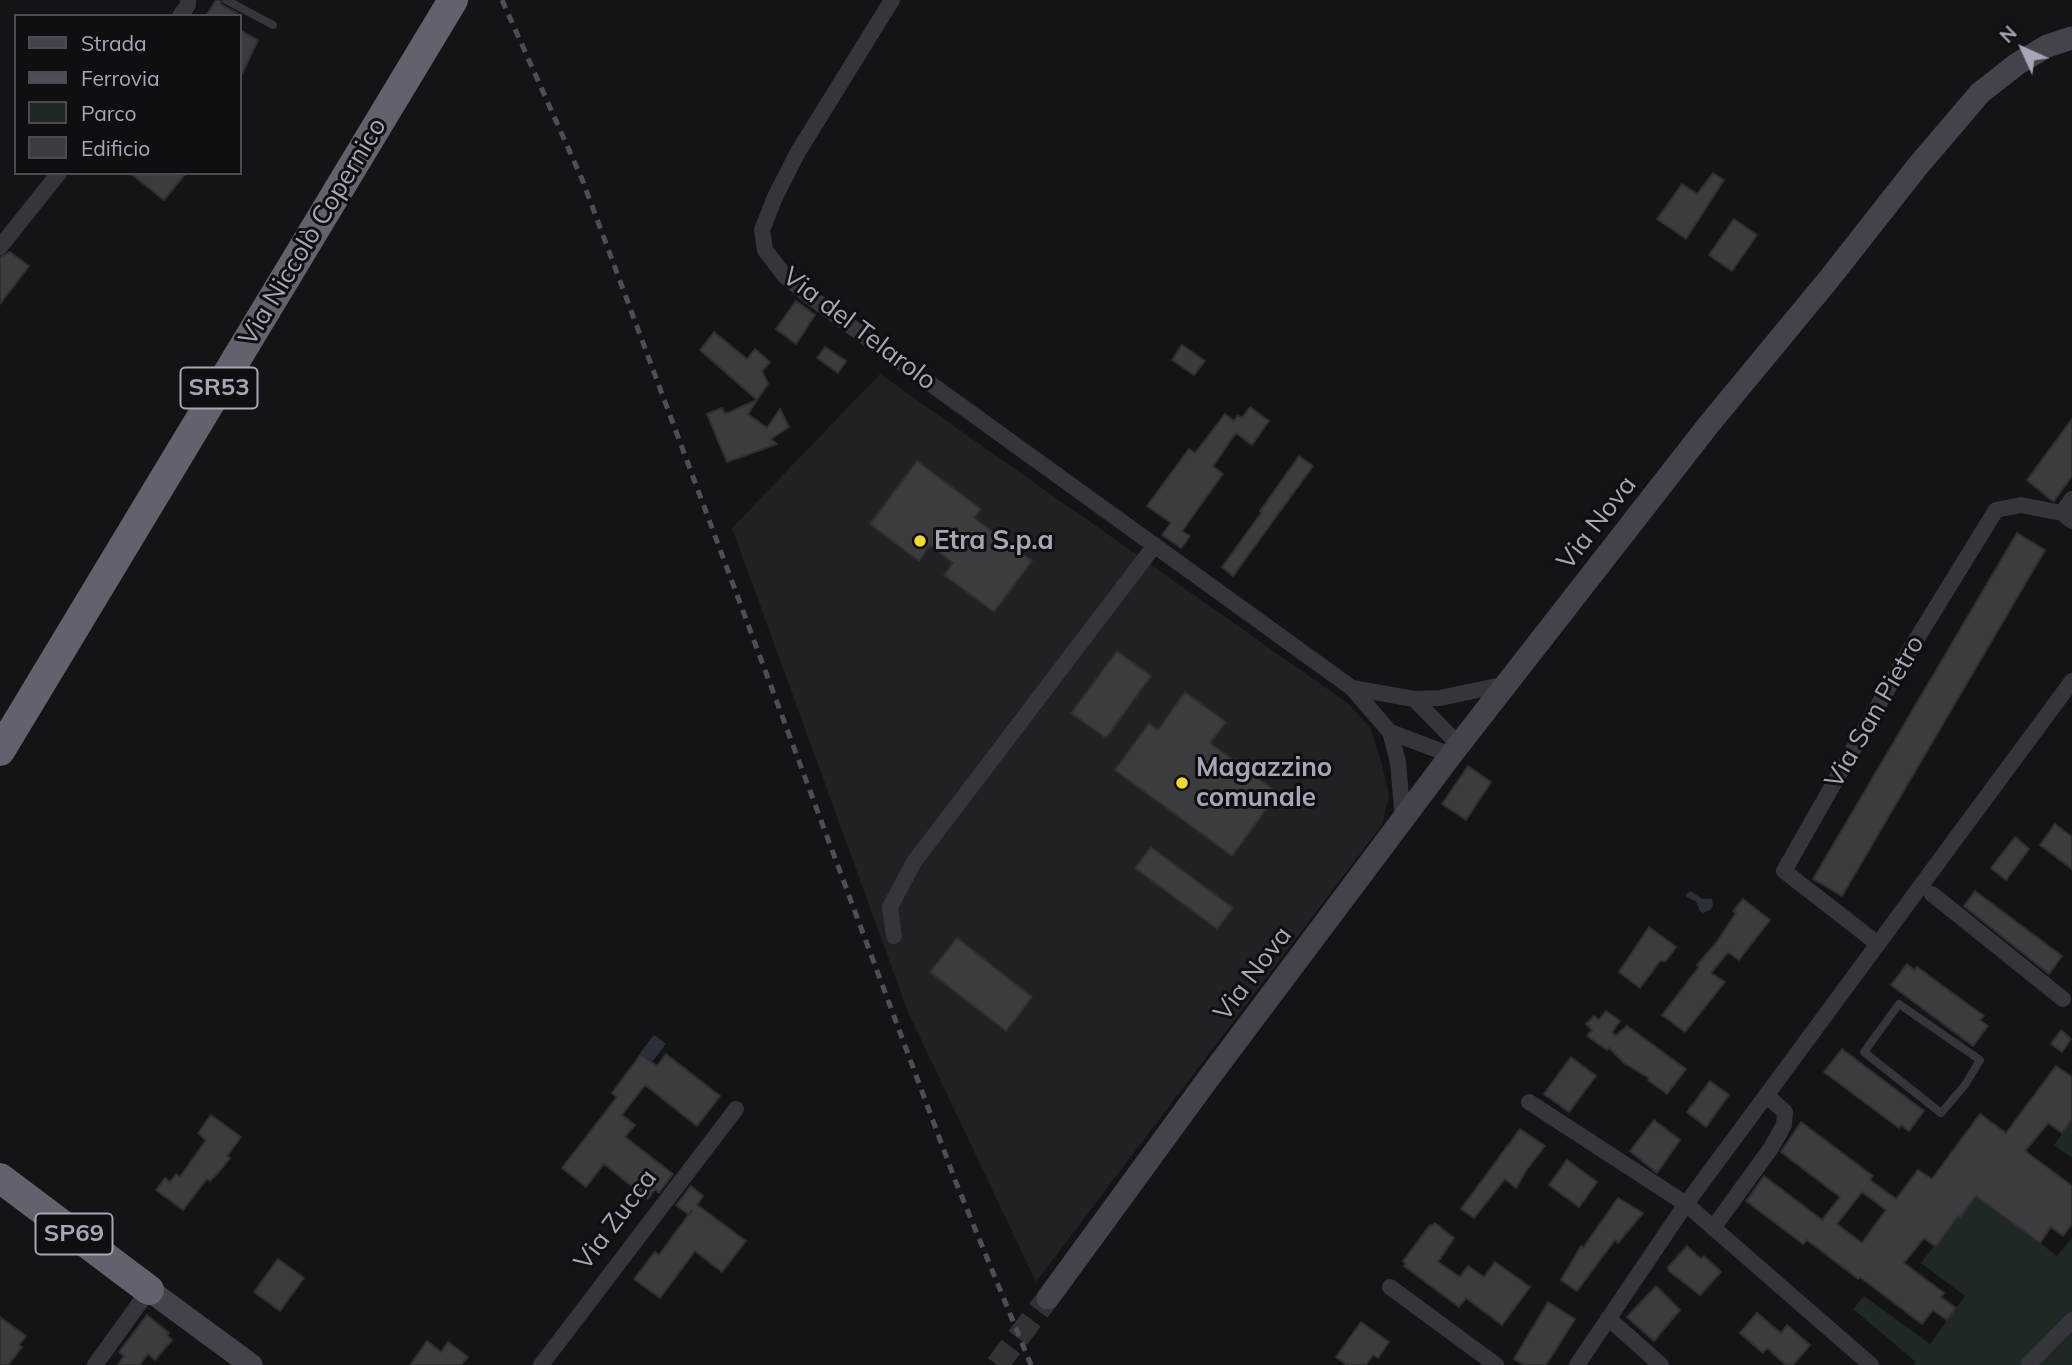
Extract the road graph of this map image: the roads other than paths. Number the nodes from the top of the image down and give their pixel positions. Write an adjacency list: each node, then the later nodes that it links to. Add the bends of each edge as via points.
1 (226, 0): 4 (lane)
2 (892, 0): 10 (street, Via del Telarolo, via 775,197 762,230 765,250 785,276 809,296)
3 (445, 12): 17 (highway, Via Niccolò Copernico / SR53)
4 (273, 25)
5 (2072, 38): 12 (street, Via Nova, via 2047,46 1980,93 1710,423)
6 (57, 175): 7 (street)
7 (0, 247)
8 (2072, 499): 9 (street, Via San Pietro)
9 (2067, 517): 21 (street, Via San Pietro, via 2021,505 1996,510 1784,871)
10 (1155, 545): 13 (street, Via del Telarolo); 20 (street, via 914,862 890,907)
11 (2072, 681): 21 (street)
12 (1506, 684): 14 (street); 16 (street, Via Nova)
13 (1352, 688): 14 (street); 15 (street)
14 (1414, 699): 16 (street)
15 (1390, 732): 16 (street); 18 (street, via 1398,762)
16 (1455, 750): 18 (street, Via Nova)
17 (0, 751)
18 (1402, 821): 32 (street, Via Nova)
19 (1932, 894): 22 (street)
20 (894, 936)
21 (1878, 944): 24 (street)
22 (2063, 999)
23 (1864, 1052): 23 (lane, via 1899,1004 1980,1060 1941,1113)
24 (1766, 1095): 28 (street); 29 (street, via 1785,1112 1784,1125)
25 (1530, 1102): 28 (street)
26 (736, 1109): 37 (street, Via Zucca)
27 (0, 1178): 31 (highway, SP69)
28 (1685, 1204): 29 (street); 33 (street)
29 (1713, 1228): 41 (street)
30 (1390, 1287): 38 (street)
31 (149, 1290): 35 (street); 36 (street, SP69)
32 (1048, 1298)
33 (1608, 1318): 39 (street); 40 (street)
34 (2072, 1320): 42 (street)
35 (96, 1365)
36 (251, 1365)
37 (541, 1365)
38 (1496, 1365)
39 (1577, 1365)
40 (1661, 1365)
41 (1871, 1365)
42 (2028, 1365)

